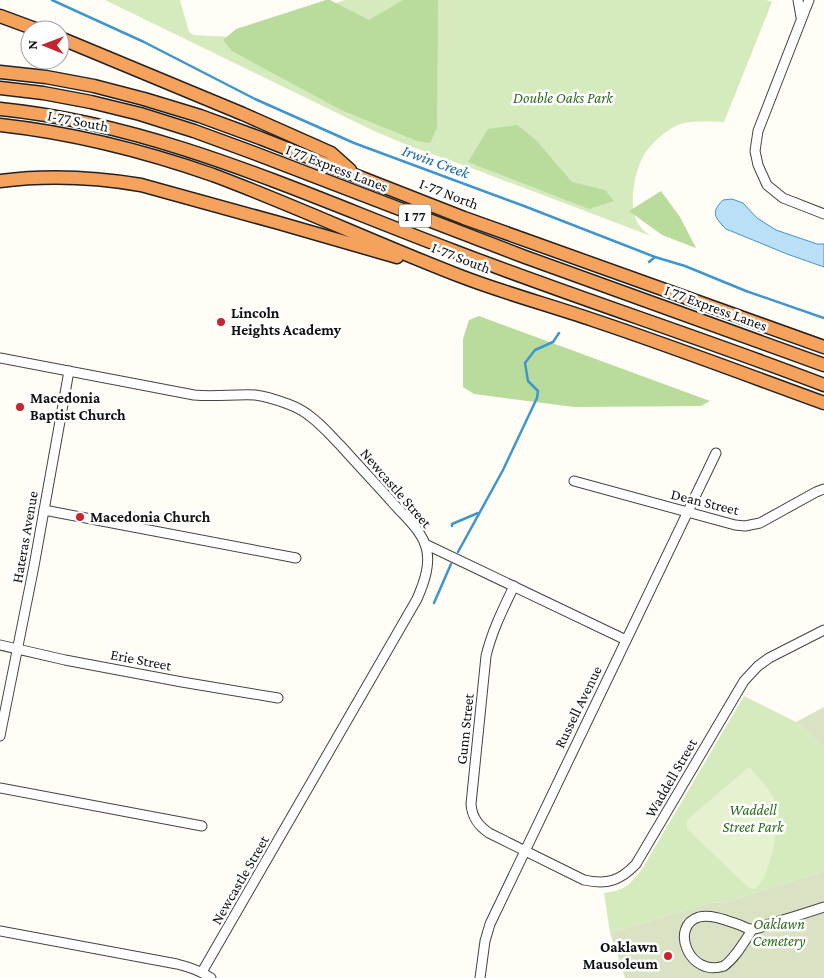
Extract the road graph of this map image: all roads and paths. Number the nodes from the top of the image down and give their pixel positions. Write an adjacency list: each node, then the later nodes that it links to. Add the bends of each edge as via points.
1 (798, 0): 4 (street)
2 (809, 0): 4 (street)
3 (0, 16): 5 (highway)
4 (801, 18): 13 (street, via 758,131 755,151 767,184 783,198)
5 (20, 23)
6 (70, 42): 11 (highway, via 331,153)
7 (0, 72): 11 (highway, I-77 North / I 77, via 70,81 144,98 244,132)
8 (0, 88): 17 (highway, I 77 Express Lanes / I 77, via 91,102 194,131 525,258)
9 (0, 109): 19 (highway, I 77, via 94,124 188,150 518,276)
10 (0, 126): 14 (highway, I-77 South / I 77, via 83,138 183,165)
11 (357, 177): 15 (highway, I-77 North / I 77)
12 (0, 181): 14 (highway, via 74,178 140,184)
13 (824, 214)
14 (462, 277): 20 (highway, I-77 South / I 77, via 592,319)
15 (824, 348)
16 (0, 358): 18 (street, Newcastle Street)
17 (824, 365)
18 (68, 371): 24 (street, Hateras Avenue); 26 (street, Newcastle Street, via 203,396 257,395 298,408 320,424 369,476)
19 (824, 385)
20 (824, 403)
21 (716, 453): 25 (street, Russell Avenue)
22 (574, 481): 25 (street, Dean Street)
23 (824, 489): 25 (street, Dean Street, via 760,523 750,525 735,525)
24 (44, 510): 27 (street); 32 (street, Hateras Avenue)
25 (687, 512): 30 (street, Russell Avenue)
26 (425, 544): 28 (street); 41 (street, Newcastle Street, via 427,569 417,599)
27 (296, 558)
28 (514, 586): 30 (street); 37 (street, Gunn Street, via 494,627 486,656 471,804 481,828)
29 (824, 630): 37 (street, Waddell Street, via 769,658 744,681 636,864 628,872 612,881 584,880)
30 (626, 640): 37 (street, Russell Avenue)
31 (0, 645): 32 (street, Erie Street)
32 (17, 648): 33 (street, Erie Street, via 65,660); 34 (street, Hateras Avenue)
33 (278, 698)
34 (0, 736)
35 (0, 788): 36 (street)
36 (202, 826)
37 (525, 851): 43 (street, Russell Avenue, via 490,924)
38 (824, 907): 39 (street)
39 (752, 930): 39 (street, via 721,918 698,917 685,931 686,951 695,968 701,973 711,972 732,960)
40 (0, 931): 41 (street, via 187,966)
41 (202, 972): 42 (street)
42 (211, 978)
43 (480, 978)

